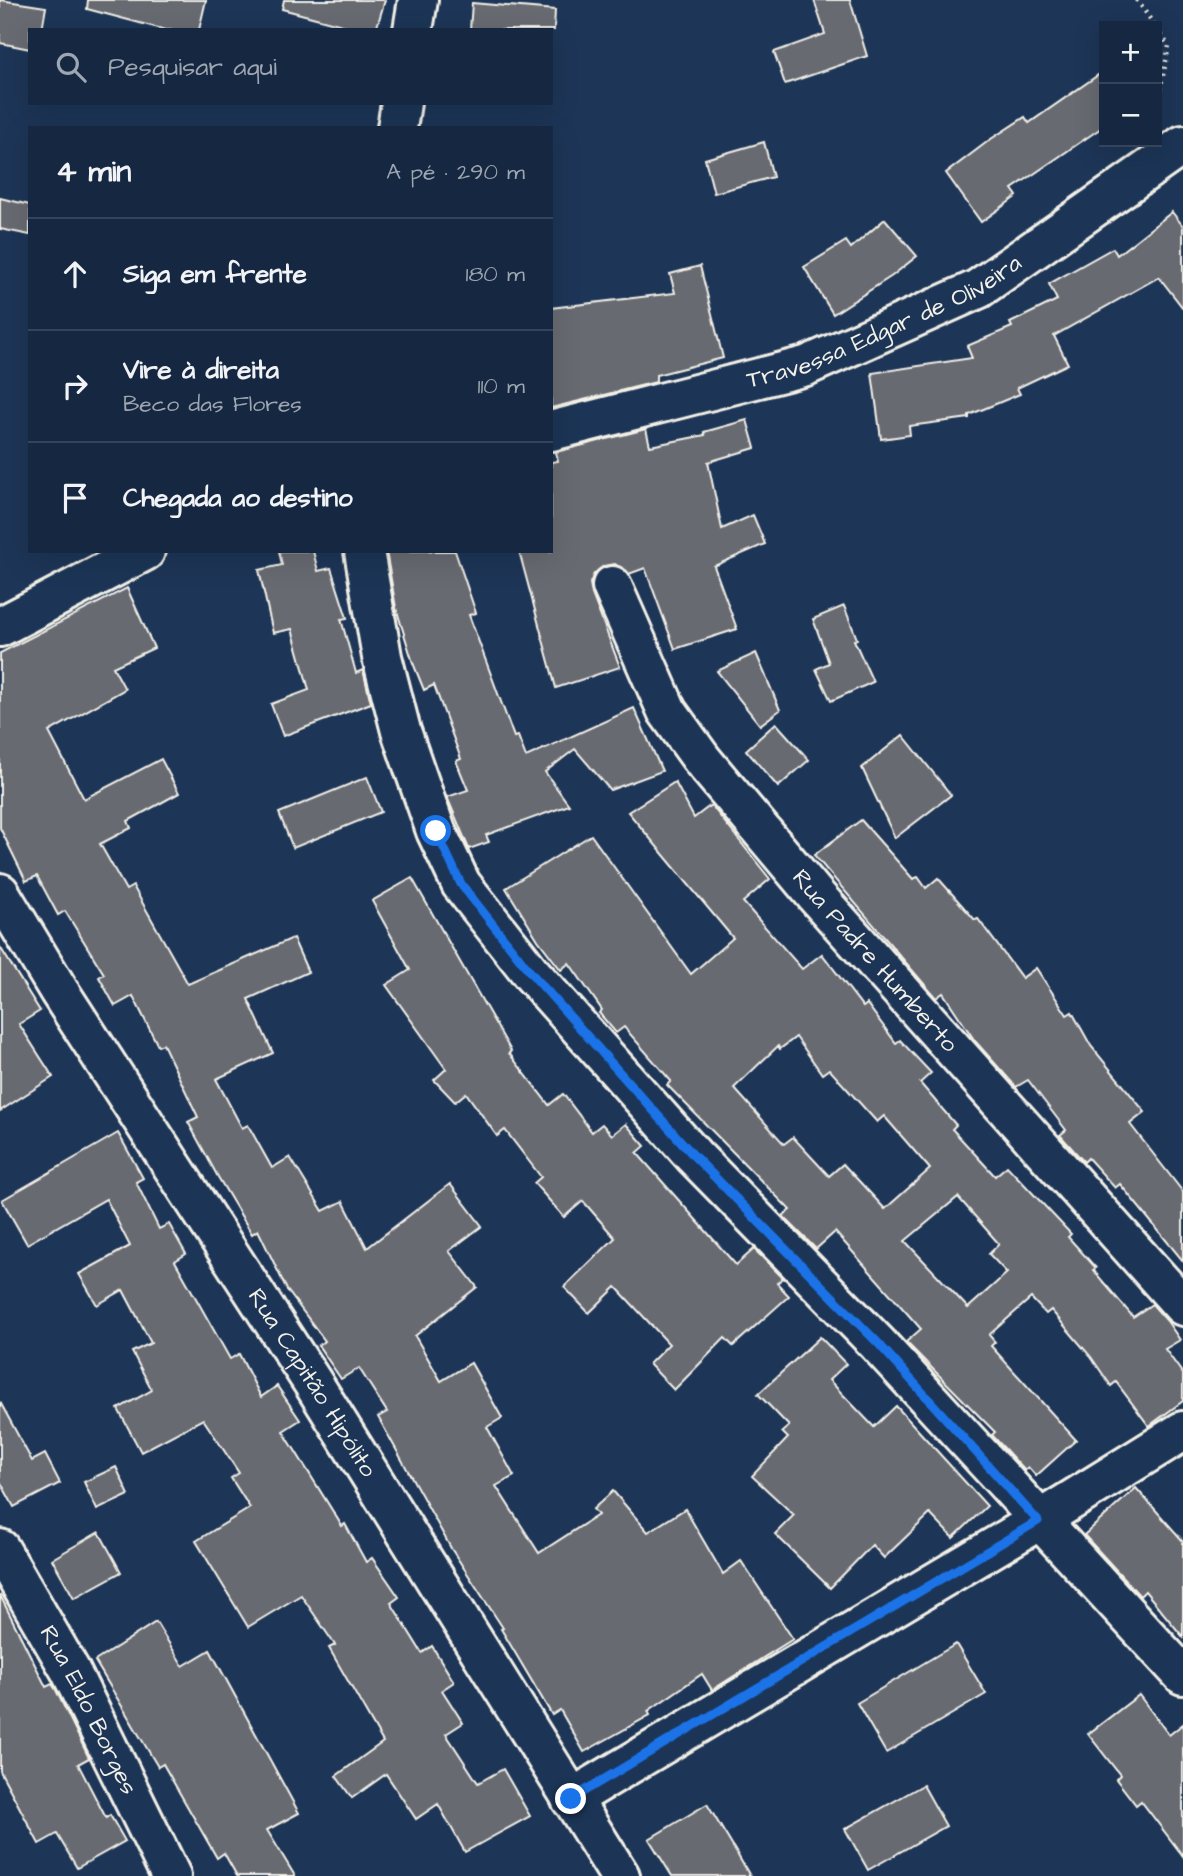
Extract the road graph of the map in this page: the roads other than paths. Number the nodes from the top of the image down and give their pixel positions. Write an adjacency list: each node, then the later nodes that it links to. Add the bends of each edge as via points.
1 (418, 0): 2 (street)
2 (413, 28)
3 (401, 105): 4 (street)
4 (397, 126)
5 (1183, 145): 6 (street, Travessa Edgar de Oliveira, via 965,294 806,366)
6 (553, 430)
7 (141, 553): 10 (street)
8 (364, 553): 14 (street, via 382,657 401,731 436,831 461,884 531,973 694,1156 878,1343)
9 (612, 586): 12 (street, Rua Padre Humberto, via 667,711 703,761 817,897)
10 (0, 627)
11 (0, 893): 17 (street, Rua Capitão Hipólito, via 313,1383)
12 (1183, 1306)
13 (1183, 1431): 14 (street)
14 (1038, 1521): 16 (street); 17 (street)
15 (0, 1549): 18 (street, Rua Eldo Borges, via 71,1670)
16 (1183, 1675)
17 (571, 1799): 19 (street, Rua Capitão Hipólito)
18 (171, 1876)
19 (620, 1876)

